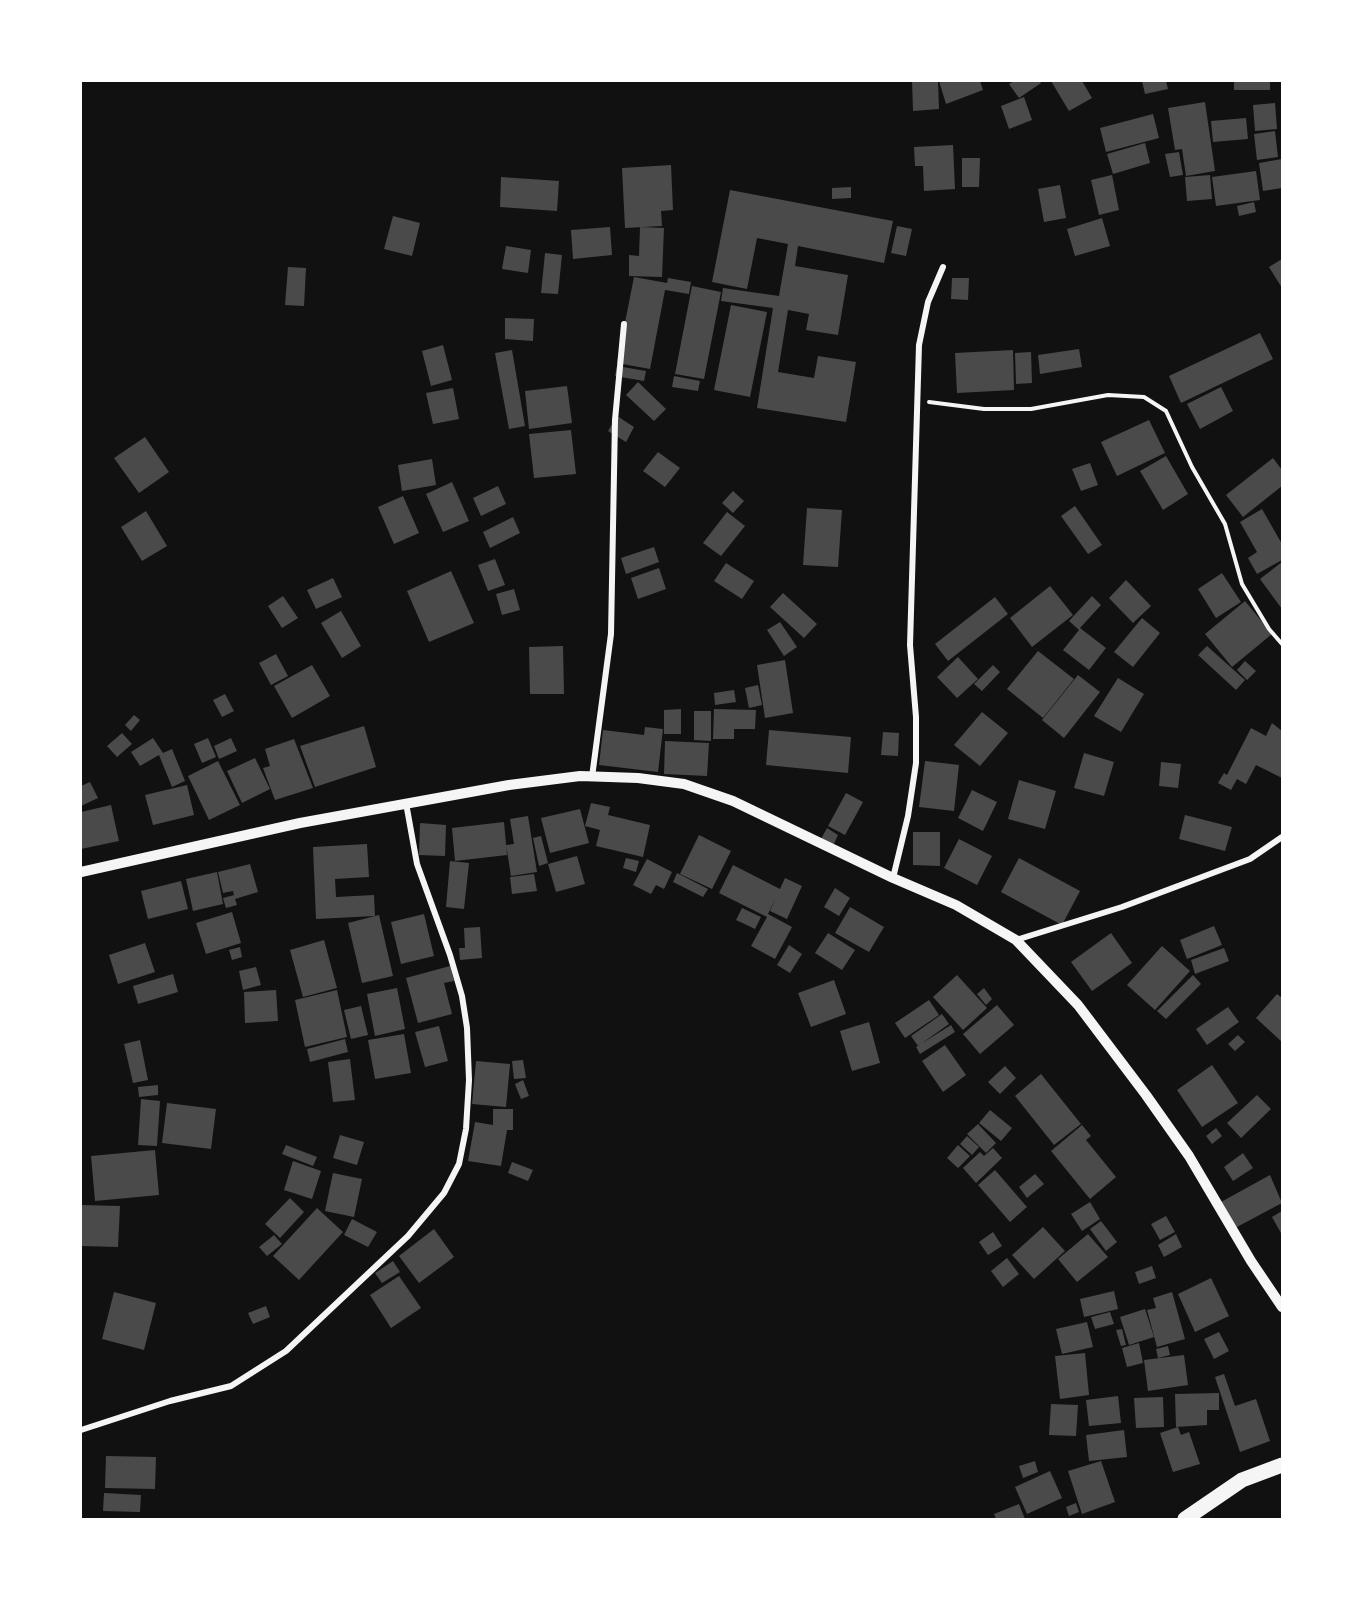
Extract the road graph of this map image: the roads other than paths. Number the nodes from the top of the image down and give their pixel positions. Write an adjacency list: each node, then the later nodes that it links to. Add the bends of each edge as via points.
1 (943, 267): 7 (street, via 928,302 919,345 910,645 916,764)
2 (624, 324): 3 (street, via 615,420 611,634)
3 (592, 777): 4 (street, via 509,785); 7 (street, via 684,784 733,801)
4 (406, 803): 6 (street); 10 (street, via 417,864 450,955 467,1028 469,1080 459,1164 444,1192 408,1236 286,1351 231,1386)
5 (1282, 837): 8 (street, via 1250,859 1122,907)
6 (81, 872)
7 (893, 878): 8 (street, via 957,905)
8 (1016, 940): 9 (street, via 1078,1005 1146,1095 1189,1156)
9 (1282, 1307)
10 (81, 1430)
11 (1282, 1465): 12 (highway, via 1242,1480)
12 (1185, 1519)

